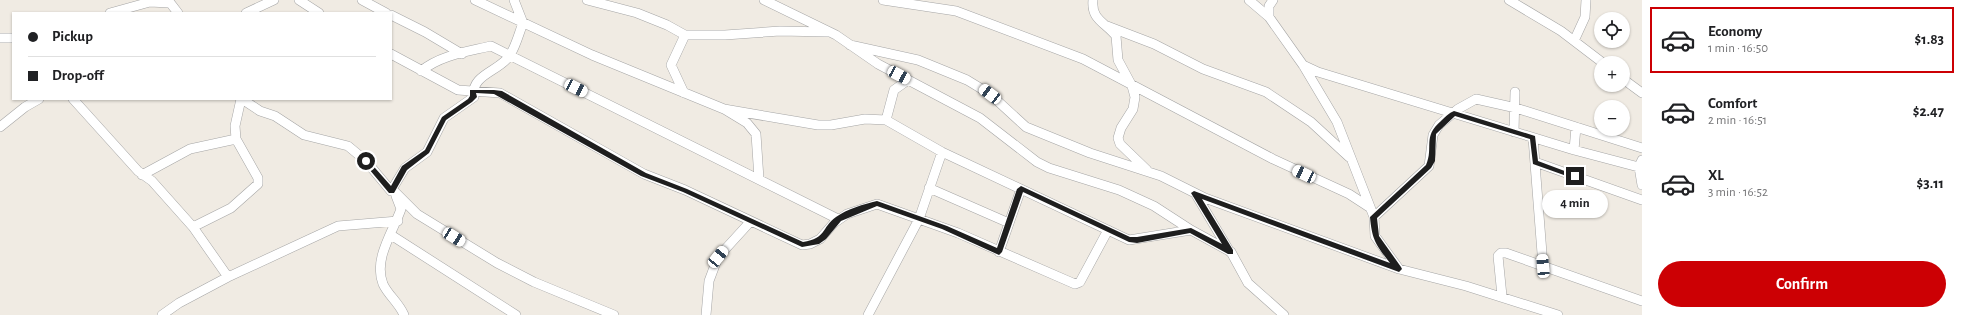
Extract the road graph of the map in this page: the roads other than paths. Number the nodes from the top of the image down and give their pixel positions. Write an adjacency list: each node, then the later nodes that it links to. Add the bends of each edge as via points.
1 (274, 0): 20 (street)
2 (299, 0): 21 (street)
3 (362, 0): 22 (street)
4 (476, 0): 25 (street)
5 (514, 0): 25 (street)
6 (587, 0): 17 (street)
7 (614, 0): 17 (street)
8 (764, 0): 27 (street)
9 (883, 0): 16 (street)
10 (1092, 0): 26 (street, via 1093,15)
11 (1249, 0): 24 (street)
12 (1273, 0): 24 (street, via 1269,6)
13 (1509, 0): 31 (street)
14 (1586, 0): 31 (street, via 1585,17)
15 (168, 2): 18 (street, via 150,2); 19 (street)
16 (908, 2): 41 (street, via 956,11 1058,49 1083,59)
17 (627, 10): 28 (street, via 667,25)
18 (114, 12)
19 (177, 12)
20 (248, 12)
21 (317, 12)
22 (384, 12)
23 (392, 16): 33 (street)
24 (1269, 18): 37 (street)
25 (523, 23): 35 (street); 43 (street, via 592,55)
26 (1106, 26): 41 (street, via 1116,36 1118,60); 62 (street, via 1154,44 1203,69 1266,92 1311,122)
27 (829, 32): 28 (street, via 780,31); 32 (street)
28 (685, 35): 43 (street, via 671,64)
29 (0, 38): 30 (street)
30 (12, 38)
31 (1574, 40): 36 (street)
32 (850, 44): 39 (street, via 878,64); 65 (street, via 941,68 979,86 1026,127 1090,153)
33 (462, 54): 35 (street, via 487,46); 38 (street, via 436,61)
34 (392, 55): 38 (street)
35 (510, 56): 42 (street, via 477,81); 67 (street)
36 (1594, 56)
37 (1303, 65): 52 (street, via 1318,72); 62 (street, via 1337,122)
38 (421, 71): 42 (street, via 458,90)
39 (908, 80): 53 (street, via 894,90); 82 (street, via 980,118 1037,162 1140,198)
40 (1630, 84): 45 (street)
41 (1132, 86): 65 (street, via 1135,104 1118,132 1117,139); 74 (street, via 1291,168 1349,194)
42 (472, 92): 71 (street, via 474,97 444,118 427,152 405,168); 78 (street, via 500,93 644,174 685,190)
43 (684, 92): 51 (street)
44 (1516, 92): 50 (street)
45 (1642, 93)
46 (37, 100): 54 (street)
47 (74, 100): 66 (street)
48 (241, 100): 58 (street, via 235,126)
49 (243, 100): 71 (street, via 260,111 276,116 304,135 348,146 366,161)
50 (1516, 108): 52 (street, via 1476,99); 55 (street); 56 (street)
51 (724, 109): 53 (street, via 818,125 865,119); 67 (street, via 747,122 756,134)
52 (1454, 113): 56 (street); 74 (street, via 1433,134 1429,166)
53 (886, 120): 61 (street)
54 (0, 127)
55 (1576, 127): 59 (street); 60 (street)
56 (1514, 132): 57 (street)
57 (1533, 138): 60 (street); 63 (street)
58 (236, 139): 66 (street, via 190,149); 80 (street, via 258,178 258,184 231,208)
59 (1642, 148)
60 (1574, 150): 64 (street)
61 (942, 152): 69 (street); 70 (street)
62 (1351, 160): 74 (street)
63 (1535, 162): 73 (street); 86 (street)
64 (1641, 165): 68 (street)
65 (1148, 172): 72 (street)
66 (142, 175): 80 (street, via 152,180)
67 (759, 179): 75 (street)
68 (1642, 185)
69 (929, 188): 76 (street); 79 (street)
70 (1021, 189): 79 (street); 81 (street)
71 (392, 191): 77 (street, via 401,209); 94 (street, via 417,214 497,264)
72 (1194, 193): 85 (street); 87 (street)
73 (1642, 200)
74 (1372, 212): 87 (street, via 1375,236)
75 (838, 219): 76 (street, via 877,204); 78 (street, via 824,237 809,245 802,245)
76 (919, 219): 84 (street); 96 (street)
77 (398, 221): 83 (street); 88 (street, via 344,225)
78 (750, 222): 95 (street, via 718,257 709,281)
79 (1009, 223): 84 (street)
80 (193, 227): 88 (street)
81 (1108, 230): 82 (street, via 1129,240 1137,240); 84 (street, via 1080,282 1075,284)
82 (1191, 230): 85 (street)
83 (391, 235): 92 (street, via 382,259 381,274 383,284); 93 (street)
84 (999, 252)
85 (1230, 252): 97 (street, via 1252,287)
86 (1543, 266): 89 (street, via 1506,252 1501,253 1498,256); 90 (street)
87 (1399, 269): 89 (street)
88 (228, 277): 91 (street)
89 (1502, 296): 98 (street)
90 (1642, 301)
91 (162, 315)
92 (404, 315)
93 (516, 315)
94 (614, 315)
95 (706, 315)
96 (868, 315)
97 (1284, 315)
98 (1558, 315)

